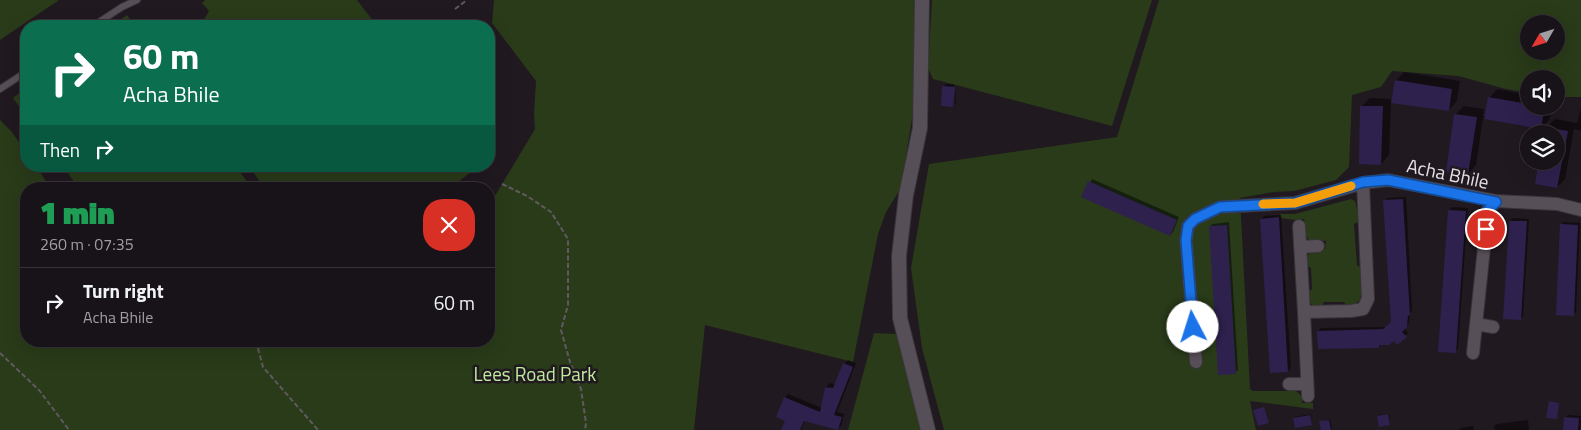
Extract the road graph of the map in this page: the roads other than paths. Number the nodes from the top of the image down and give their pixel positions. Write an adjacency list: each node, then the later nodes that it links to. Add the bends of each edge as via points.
1 (136, 0): 3 (lane)
2 (922, 0): 18 (street, via 920,128 906,195 899,256 900,318)
3 (102, 20)
4 (20, 76): 5 (lane)
5 (0, 89)
6 (1363, 182): 7 (street, Acha Bhile, via 1388,180); 12 (street, via 1368,299 1363,309 1351,312); 16 (street, Acha Bhile, via 1295,203 1220,207 1188,226 1186,240)
7 (1496, 202): 8 (street, Acha Bhile, via 1557,204); 13 (street, Acha Bhile, via 1488,210)
8 (1581, 210)
9 (1299, 226): 11 (street)
10 (1318, 246): 11 (street)
11 (1300, 247): 12 (street)
12 (1304, 312): 17 (street, via 1307,390)
13 (1476, 324): 14 (street); 15 (street, Acha Bhile)
14 (1494, 327)
15 (1473, 353)
16 (1196, 362)
17 (1289, 384)
18 (928, 430)

